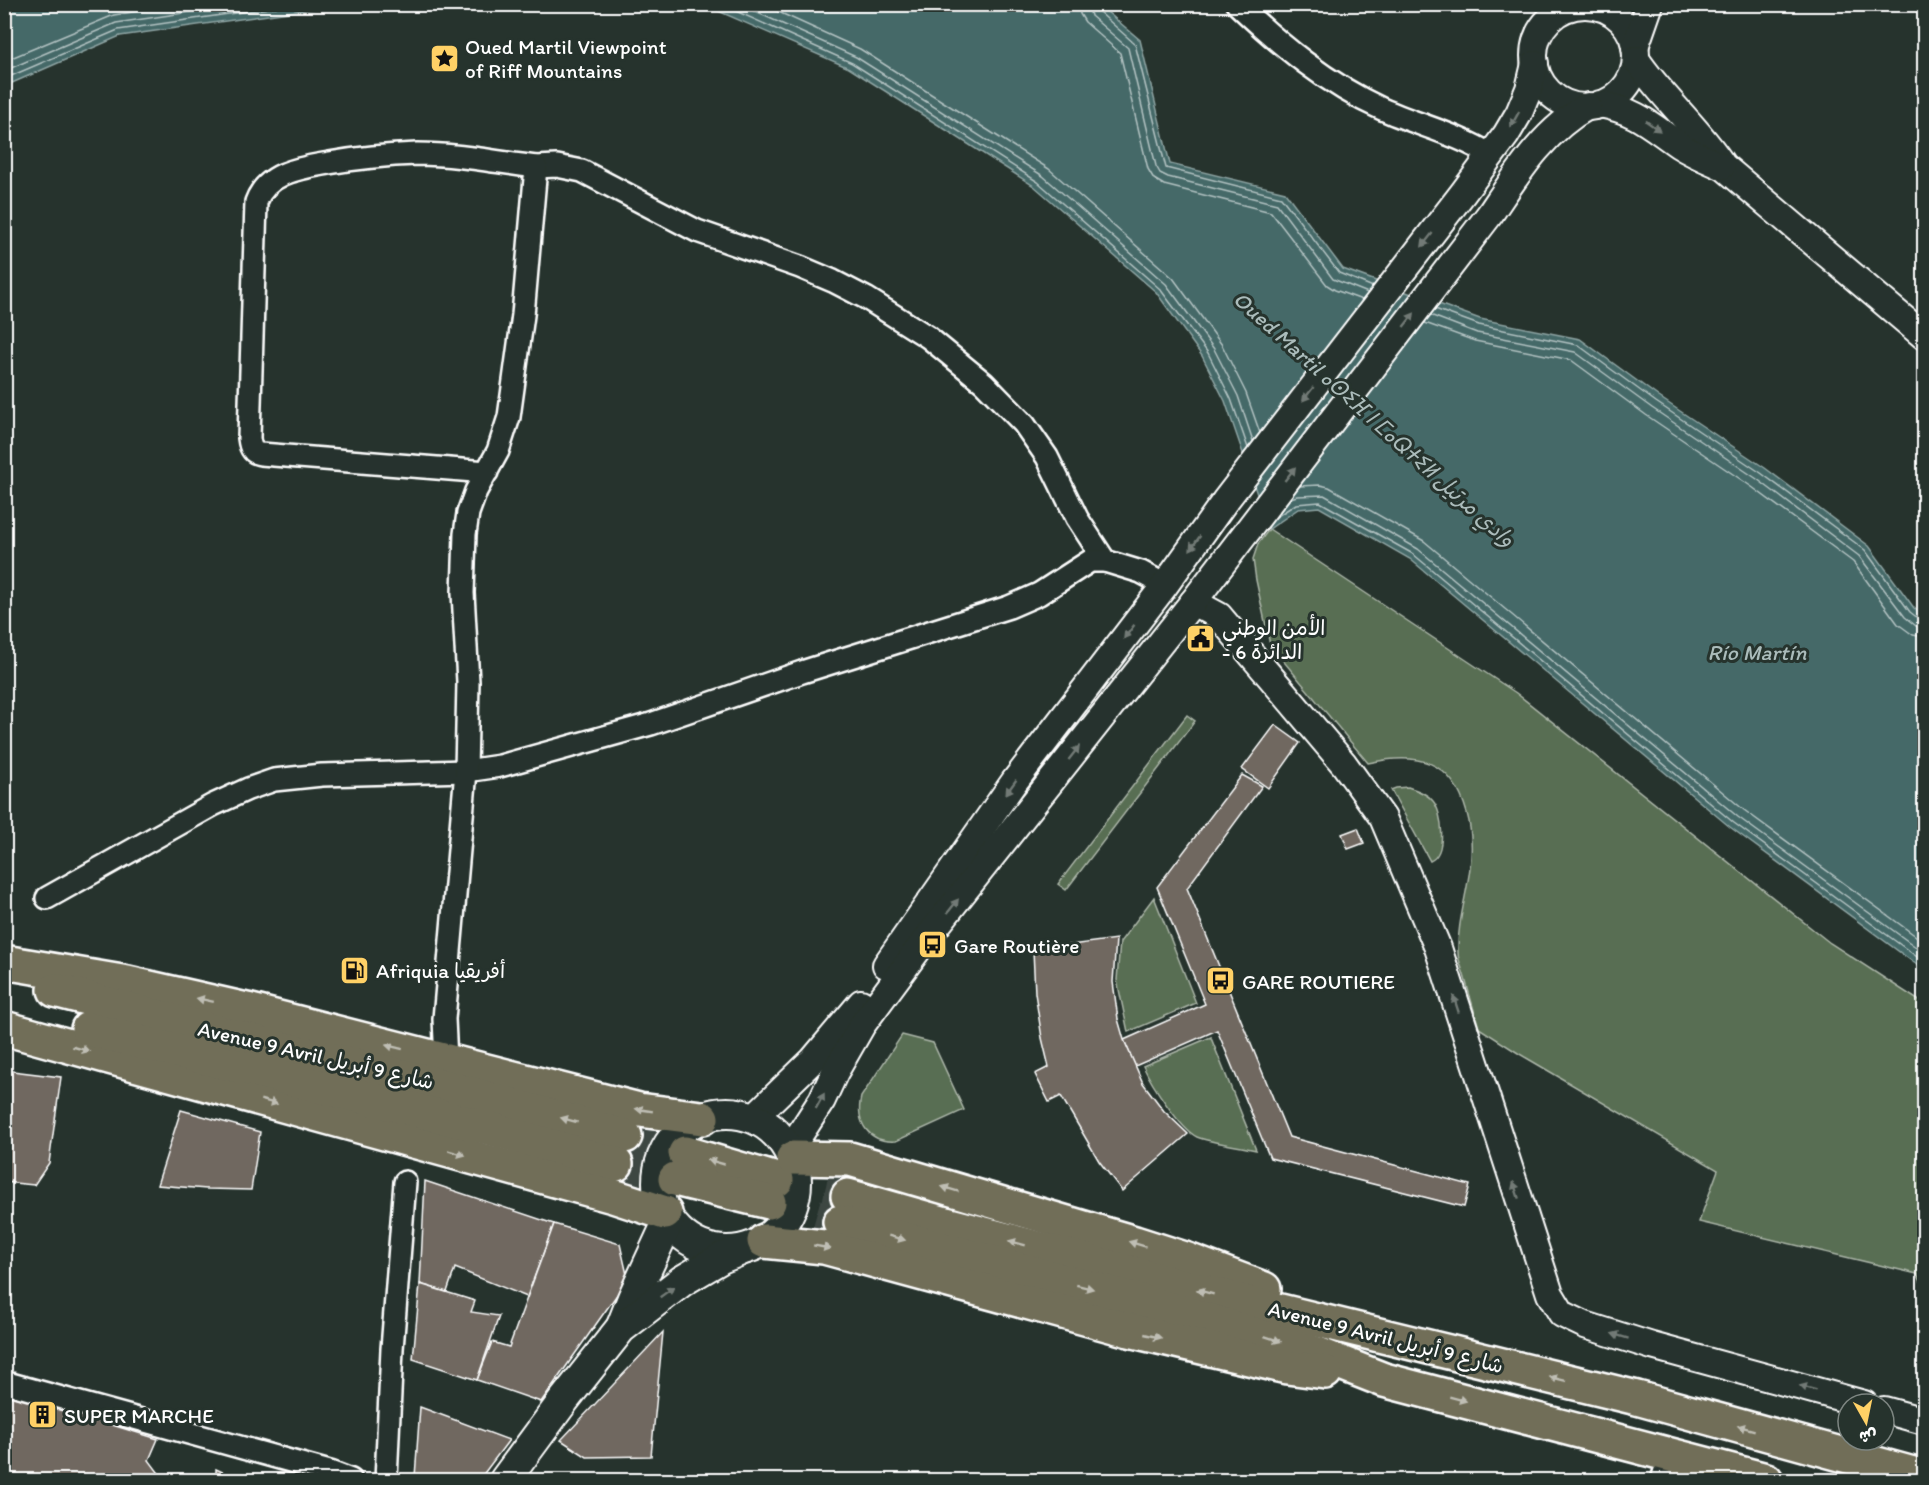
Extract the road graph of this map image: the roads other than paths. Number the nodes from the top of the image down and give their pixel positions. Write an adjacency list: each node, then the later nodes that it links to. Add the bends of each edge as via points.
1 (1237, 4): 7 (street, via 1333,84 1381,108 1463,139)
2 (1650, 4): 4 (street)
3 (1583, 5): 4 (street, via 1606,9 1617,16 1632,35); 5 (street, via 1559,12 1545,24 1536,40)
4 (1635, 53): 6 (street, via 1634,71 1628,82 1611,99); 8 (street, via 1659,92)
5 (1535, 64): 6 (street, via 1538,76 1554,96 1570,104); 7 (street, one-way to 7, via 1519,112)
6 (1594, 105): 8 (street, one-way to 8, via 1645,119 1682,147); 14 (street, one-way to 6, via 1547,137 1573,115)
7 (1491, 155): 13 (street, one-way to 13)
8 (1723, 166): 10 (street)
9 (536, 167): 11 (street, via 509,417); 11 (street, via 453,156 368,157 281,175 266,185 256,202 249,438 252,449 261,454); 12 (street, via 582,171 697,231 833,281 928,337 984,383 1024,424 1047,457 1077,518)
10 (1924, 336)
11 (487, 472): 15 (street, via 468,513 465,534)
12 (1105, 561): 13 (street, via 1141,572); 15 (street, via 1090,561 1040,594 994,613 651,724 529,759)
13 (1165, 585): 23 (street, one-way to 23, via 1014,782 858,1007 813,1060)
14 (1193, 602): 25 (street, one-way to 14, via 869,1015); 33 (street, one-way to 14, via 1652,1346 1562,1314 1550,1294 1438,948 1383,818 1344,764 1218,616)
15 (466, 771): 16 (street, via 274,780 213,806); 21 (street, via 444,1019)
16 (47, 898)
17 (4, 962): 21 (highway, one-way to 17, via 128,983)
18 (4, 979): 19 (highway, Avenue 9 Avril شارع 9 أبريل, one-way to 18, via 492,1129 621,1150 425,1081)
19 (4, 1009)
20 (4, 1028): 27 (highway, one-way to 27, via 614,1196)
21 (446, 1060): 22 (highway, one-way to 21, via 639,1110)
22 (702, 1118): 23 (main road, via 736,1113); 27 (main road, via 681,1131 659,1167 659,1196)
23 (753, 1118): 25 (main road, via 780,1137)
24 (680, 1166): 25 (highway)
25 (782, 1173): 28 (main road, via 797,1180 792,1207 778,1230); 30 (highway, one-way to 25, via 1233,1276 850,1159)
26 (405, 1182): 39 (street)
27 (667, 1216): 28 (main road, via 685,1237 705,1248); 29 (main road)
28 (755, 1245): 29 (main road, one-way to 28, via 682,1281); 31 (highway, one-way to 31, via 824,1247 1129,1330 1287,1367)
29 (621, 1328): 40 (main road)
30 (1368, 1333): 31 (highway, Avenue 9 Avril شارع 9 أبريل, one-way to 31, via 946,1224 844,1209 1318,1354); 37 (highway, Avenue 9 Avril شارع 9 أبريل, one-way to 30, via 1637,1398)
31 (1384, 1380): 36 (highway, Avenue 9 Avril شارع 9 أبريل, one-way to 36)
32 (4, 1382): 38 (street)
33 (1836, 1396)
34 (1896, 1413): 35 (street)
35 (1924, 1421)
36 (1666, 1468): 41 (highway, Avenue 9 Avril شارع 9 أبريل)
37 (1924, 1476)
38 (351, 1480)
39 (386, 1480)
40 (505, 1480)
41 (1766, 1480)

